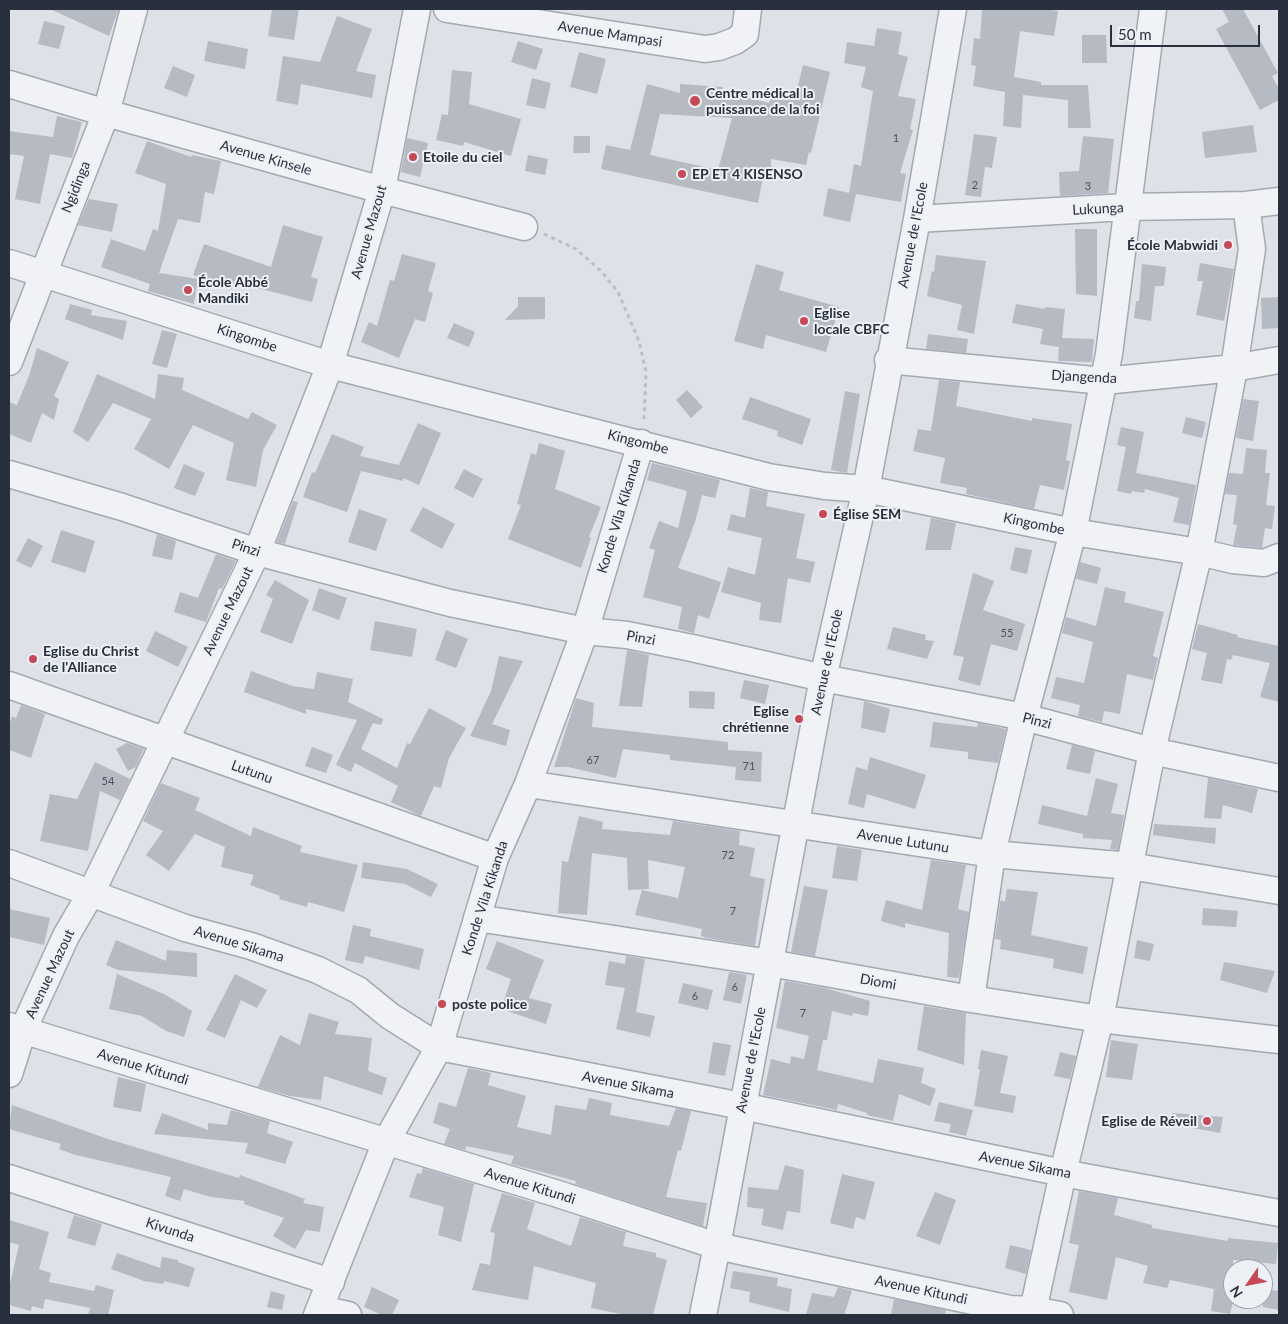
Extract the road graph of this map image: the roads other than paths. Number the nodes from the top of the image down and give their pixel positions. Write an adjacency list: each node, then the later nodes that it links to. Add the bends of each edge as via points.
1 (134, 9): 8 (street, Ngidinga)
2 (417, 9): 9 (street, Avenue Mazout)
3 (446, 9): 4 (street, Avenue Mampasi, via 705,49 719,47 745,34)
4 (748, 9)
5 (953, 9): 13 (street, Avenue de l'Ecole)
6 (1152, 9): 12 (street)
7 (9, 84): 8 (street, Avenue Kinsele)
8 (106, 113): 9 (street, Avenue Kinsele); 16 (street, Ngidinga)
9 (382, 190): 14 (street, Avenue Kinsele); 20 (street, Avenue Mazout)
10 (1279, 201): 11 (street, Lukunga)
11 (1246, 205): 12 (street, Lukunga); 21 (street, via 1252,249)
12 (1126, 207): 13 (street, Lukunga); 22 (street)
13 (917, 220): 17 (street, Avenue de l'Ecole)
14 (524, 227)
15 (9, 263): 16 (street, Kingombe)
16 (42, 273): 19 (street, Ngidinga); 20 (street, Kingombe)
17 (888, 360): 22 (street, Djangenda); 25 (street, Avenue de l'Ecole)
18 (1279, 360): 21 (street, Djangenda)
19 (9, 362)
20 (330, 365): 23 (street, Kingombe); 27 (street, Avenue Mazout)
21 (1234, 368): 22 (street, Djangenda); 28 (street)
22 (1104, 381): 26 (street)
23 (641, 443): 25 (street, Kingombe, via 769,477); 30 (street, Konde Vila Kikanda)
24 (9, 474): 27 (street, Pinzi)
25 (866, 489): 26 (street, Kingombe); 31 (street, Avenue de l'Ecole)
26 (1073, 532): 28 (street, Kingombe); 33 (street)
27 (257, 552): 30 (street, Pinzi, via 450,603); 34 (street, Avenue Mazout)
28 (1199, 552): 29 (street, Kingombe, via 1233,560 1264,562); 35 (street)
29 (1279, 557)
30 (585, 631): 31 (street, Pinzi, via 627,635); 37 (street, Konde Vila Kikanda)
31 (823, 678): 33 (street, Pinzi); 38 (street, Avenue de l'Ecole)
32 (9, 685): 34 (street, Lutunu)
33 (1024, 718): 35 (street, Pinzi); 39 (street)
34 (164, 741): 40 (street, Lutunu); 44 (street, Avenue Mazout)
35 (1152, 751): 36 (street, Pinzi); 42 (street)
36 (1279, 778)
37 (528, 784): 38 (street, Avenue Lutunu); 40 (street, Konde Vila Kikanda)
38 (795, 824): 39 (street, Avenue Lutunu); 46 (street, Avenue de l'Ecole)
39 (992, 854): 42 (street, Avenue Lutunu); 47 (street)
40 (495, 858): 45 (street, Konde Vila Kikanda)
41 (9, 863): 44 (street, Avenue Sikama)
42 (1130, 866): 43 (street, Avenue Lutunu); 48 (street)
43 (1279, 891)
44 (91, 893): 49 (street, Avenue Mazout); 51 (street, Avenue Sikama, via 185,928 251,946 318,970 358,990 390,1016)
45 (477, 918): 46 (street, Diomi); 51 (street, Konde Vila Kikanda)
46 (770, 963): 47 (street, Diomi); 53 (street, Avenue de l'Ecole)
47 (971, 999): 48 (street, Diomi)
48 (1100, 1019): 50 (street, Diomi); 55 (street)
49 (16, 1028): 52 (street, Avenue Mazout); 54 (street, Avenue Kitundi)
50 (1279, 1040)
51 (439, 1047): 53 (street, Avenue Sikama); 54 (street, Konde Vila Kikanda)
52 (9, 1074)
53 (742, 1106): 55 (street, Avenue Sikama); 58 (street, Avenue de l'Ecole)
54 (386, 1142): 58 (street, Avenue Kitundi); 59 (street, Konde Vila Kikanda)
55 (1063, 1173): 57 (street, Avenue Sikama); 61 (street)
56 (9, 1178): 59 (street, Kivunda)
57 (1279, 1213)
58 (717, 1246): 61 (street, Avenue Kitundi); 63 (street, Avenue de l'Ecole)
59 (331, 1282): 60 (street, Konde Vila Kikanda)
60 (319, 1312): 62 (street)
61 (1033, 1312): 64 (street, Avenue Kitundi)
62 (348, 1315)
63 (702, 1315)
64 (1060, 1315)

